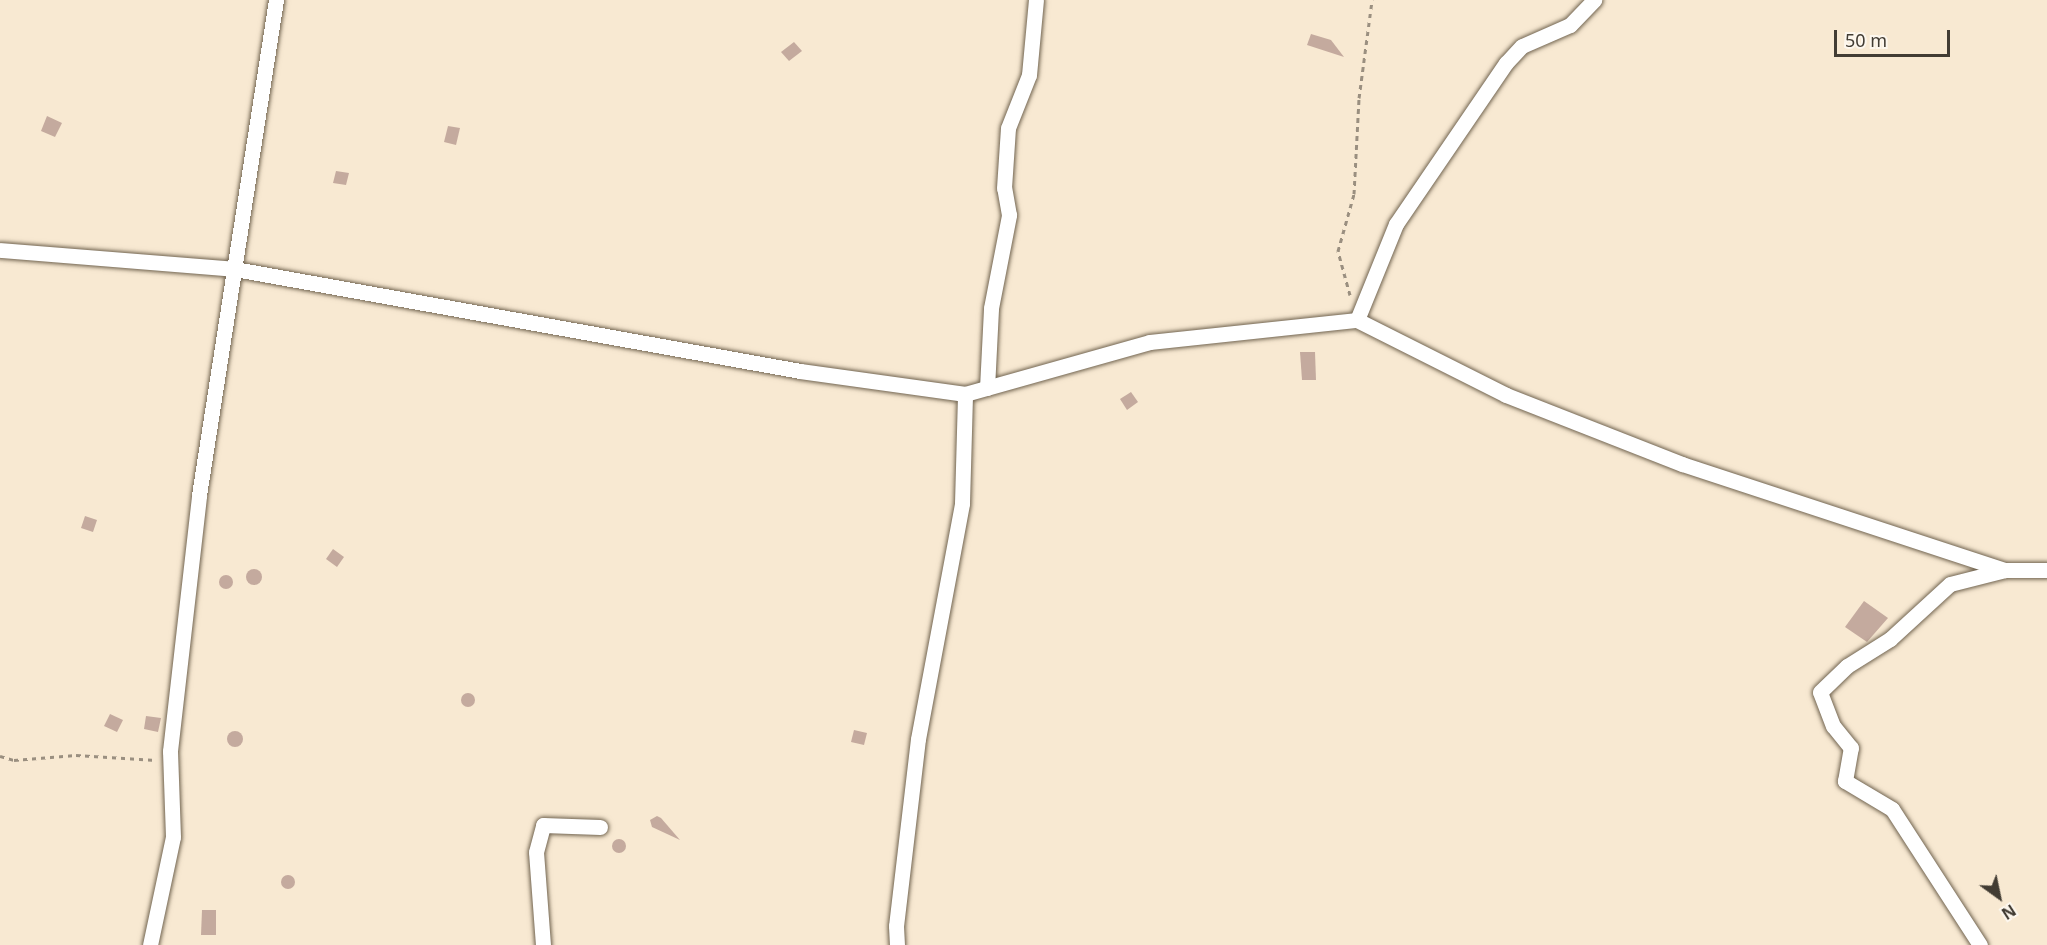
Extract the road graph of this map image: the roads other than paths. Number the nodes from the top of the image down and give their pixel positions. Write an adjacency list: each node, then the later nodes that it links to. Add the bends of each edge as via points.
1 (276, 0): 5 (street)
2 (1036, 0): 7 (street, via 1029,75 1008,128 1004,188 1009,214 991,308)
3 (1594, 0): 6 (street, via 1570,25 1522,46 1506,63 1396,224)
4 (0, 250): 5 (street)
5 (235, 269): 8 (street, via 800,371); 12 (street, via 199,495 171,761 173,837)
6 (1357, 320): 7 (street, via 1150,342); 9 (street, via 1506,395 1682,464)
7 (987, 388): 8 (street)
8 (964, 394): 14 (street, via 962,503 918,739)
9 (2005, 570): 10 (street); 15 (street, via 1950,584 1890,639 1847,666 1820,692 1833,726 1851,748 1845,781 1892,809)
10 (2047, 570)
11 (600, 827): 13 (street, via 543,825 536,852)
12 (150, 945)
13 (543, 945)
14 (897, 945)
15 (1980, 945)

